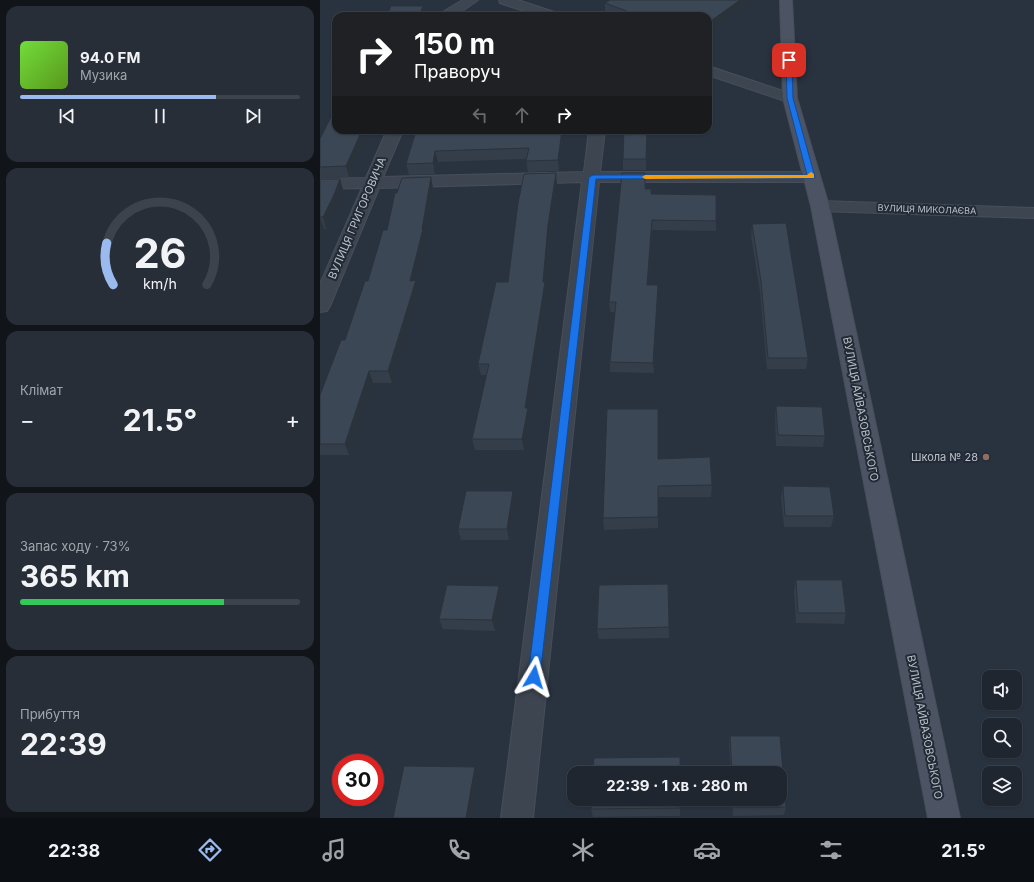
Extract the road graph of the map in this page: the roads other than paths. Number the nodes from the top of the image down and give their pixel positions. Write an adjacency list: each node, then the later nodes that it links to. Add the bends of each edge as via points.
1 (472, 0): 4 (street)
2 (505, 0): 5 (street)
3 (786, 0): 7 (street, ВУЛИЦЯ АЙВАЗОВСЬКОГО)
4 (452, 12)
5 (540, 12)
6 (712, 71): 7 (street)
7 (790, 98): 11 (street, ВУЛИЦЯ АЙВАЗОВСЬКОГО)
8 (393, 134): 12 (street, ВУЛИЦЯ ГРИГОРОВИЧА)
9 (597, 134): 10 (street)
10 (593, 177): 11 (street); 12 (street); 17 (street)
11 (811, 177): 14 (street, ВУЛИЦЯ АЙВАЗОВСЬКОГО)
12 (372, 182): 13 (street); 16 (street, ВУЛИЦЯ ГРИГОРОВИЧА)
13 (320, 184)
14 (820, 206): 15 (street, ВУЛИЦЯ МИКОЛАЄВА); 18 (street, ВУЛИЦЯ АЙВАЗОВСЬКОГО)
15 (1034, 213)
16 (320, 306)
17 (517, 818)
18 (944, 818)

